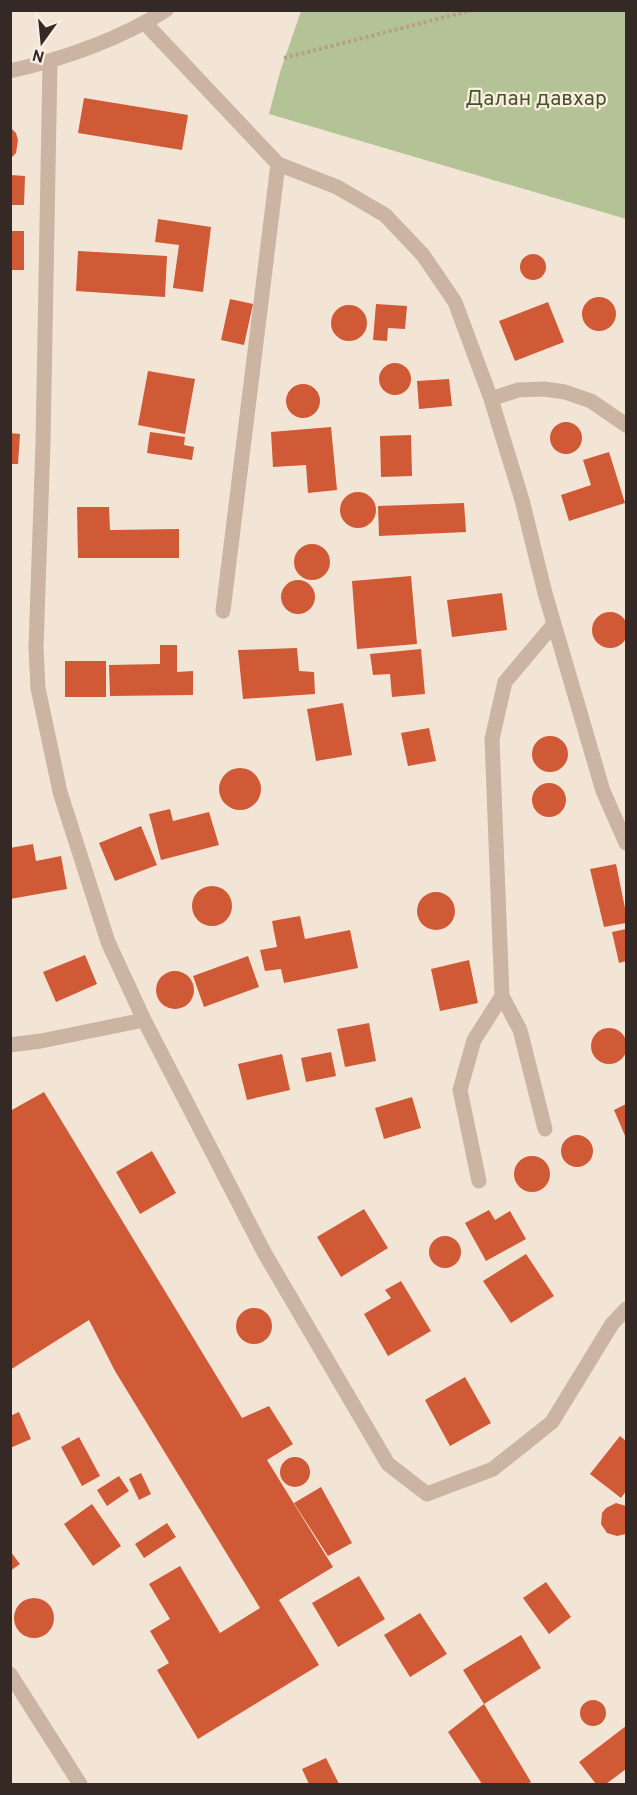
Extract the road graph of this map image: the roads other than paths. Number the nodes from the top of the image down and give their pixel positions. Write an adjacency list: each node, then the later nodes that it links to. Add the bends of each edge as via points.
1 (166, 10): 2 (street)
2 (145, 23): 3 (street); 5 (street)
3 (50, 62): 4 (street); 12 (street, via 38,688 76,846 108,942)
4 (10, 70)
5 (278, 164): 6 (street, via 337,187 385,215 423,255 456,302); 8 (street)
6 (491, 399): 7 (street, via 518,390 565,392 591,400); 9 (street)
7 (627, 425)
8 (224, 610)
9 (554, 624): 10 (street, via 603,791); 11 (street, via 505,681 492,739)
10 (627, 843)
11 (502, 996): 14 (street, via 520,1030); 15 (street, via 474,1040 460,1090)
12 (144, 1020): 13 (street); 16 (street, via 265,1254 388,1464 426,1494 494,1469 552,1422 612,1324)
13 (10, 1045)
14 (545, 1129)
15 (479, 1181)
16 (627, 1309)
17 (10, 1674): 18 (street)
18 (80, 1785)

